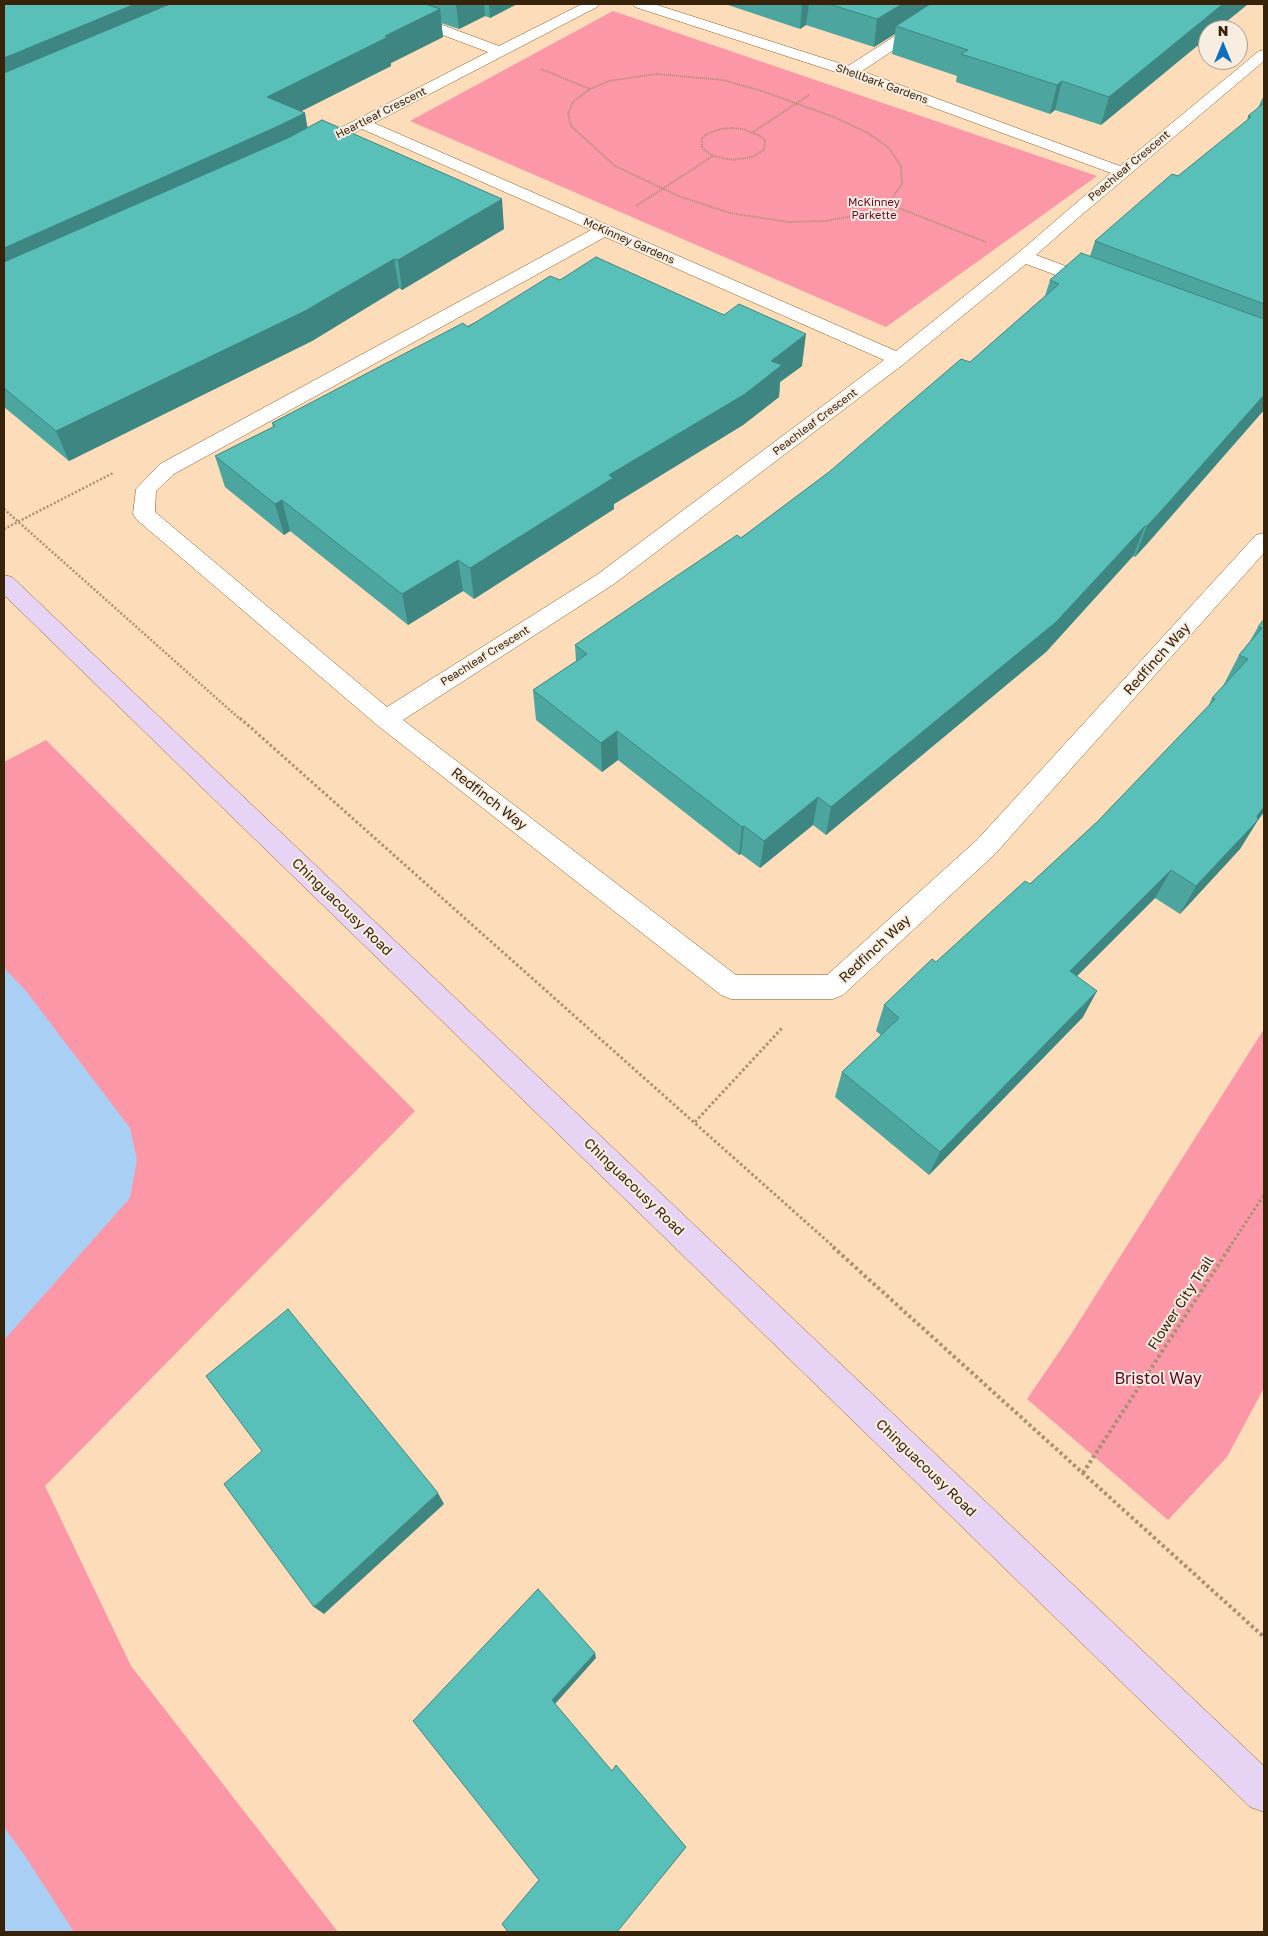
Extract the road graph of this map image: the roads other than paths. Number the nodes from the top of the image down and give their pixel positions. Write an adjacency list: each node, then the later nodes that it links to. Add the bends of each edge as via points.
1 (373, 4): 5 (street)
2 (592, 4): 5 (street, Heartleaf Crescent)
3 (640, 4): 7 (street, Shellbark Gardens)
4 (954, 4): 7 (street)
5 (498, 52): 8 (street, Heartleaf Crescent)
6 (1264, 54): 10 (street, Peachleaf Crescent)
7 (850, 72): 10 (street, Shellbark Gardens)
8 (361, 123): 9 (street, Heartleaf Crescent); 11 (street, McKinney Gardens)
9 (295, 157)
10 (1122, 172): 12 (street, Peachleaf Crescent)
11 (604, 230): 14 (street, McKinney Gardens); 17 (street, via 167,468 146,489 144,514)
12 (1024, 257): 13 (street); 14 (street, Peachleaf Crescent)
13 (1117, 292)
14 (898, 359): 17 (street, Peachleaf Crescent, via 606,579)
15 (1264, 540): 17 (street, Redfinch Way, via 986,847 834,987 731,987)
16 (4, 582): 18 (main road, Chinguacousy Road)
17 (386, 719)
18 (1264, 1793)

